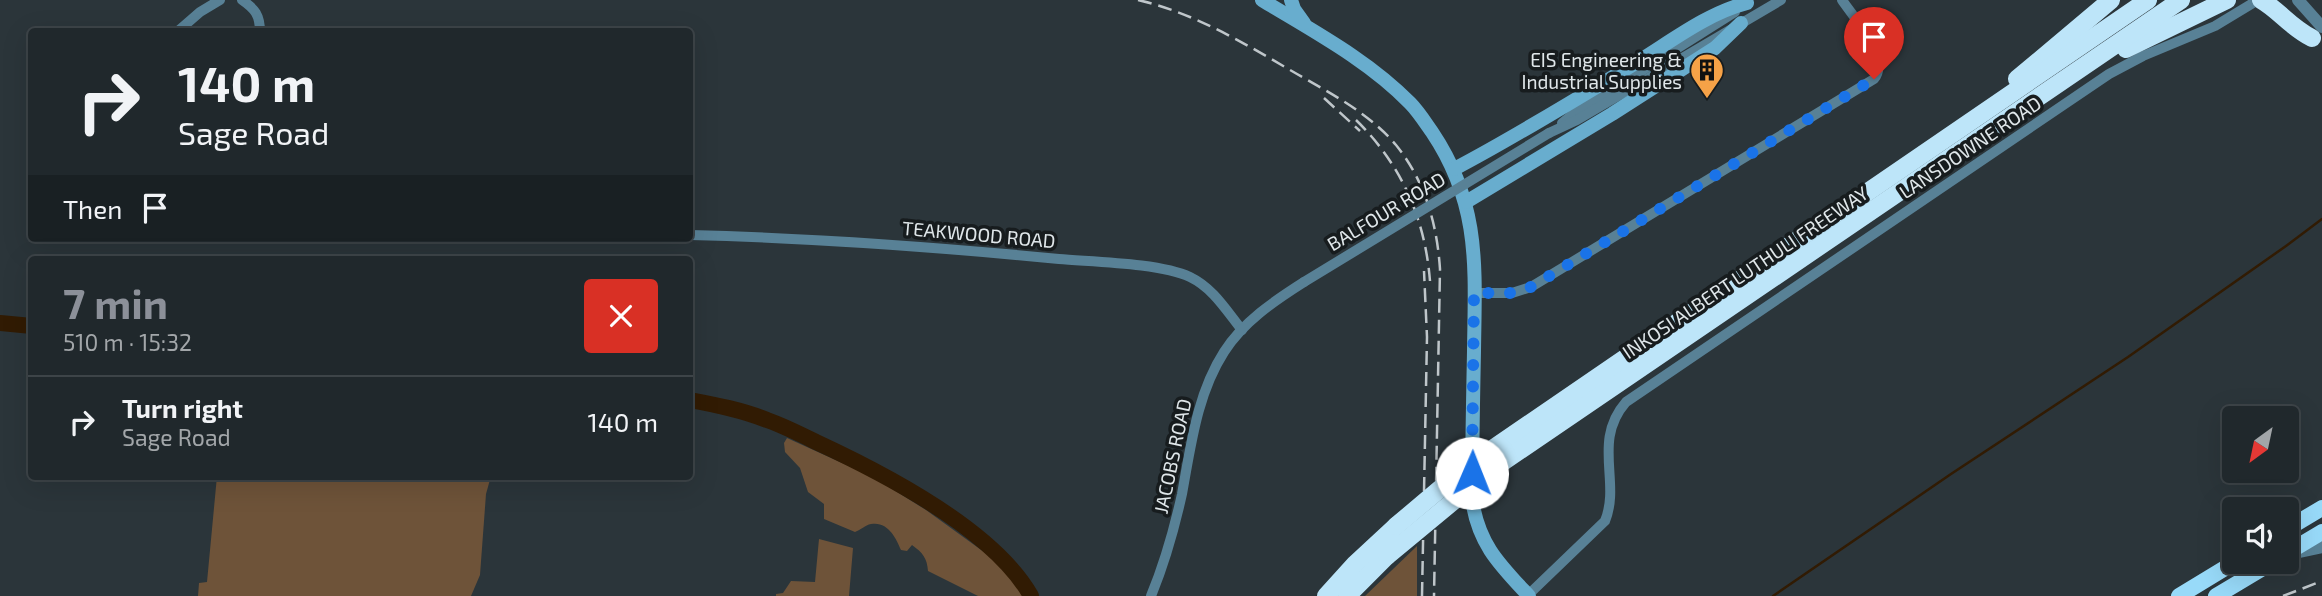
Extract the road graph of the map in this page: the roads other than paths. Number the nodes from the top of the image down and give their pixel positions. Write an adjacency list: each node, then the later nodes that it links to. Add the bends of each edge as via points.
1 (220, 0): 15 (street)
2 (242, 0): 16 (street, via 255,10)
3 (1262, 0): 17 (main road)
4 (1291, 0): 17 (main road)
5 (1781, 0): 14 (street, BALFOUR ROAD)
6 (1842, 0): 25 (street, via 1880,61 1874,79 1531,287 1512,293)
7 (2111, 0): 21 (highway)
8 (2148, 0): 21 (highway, INKOSI ALBERT LUTHULI FREEWAY)
9 (2181, 0): 19 (highway, INKOSI ALBERT LUTHULI FREEWAY)
10 (2227, 0): 19 (highway)
11 (2298, 0): 18 (street)
12 (1750, 2): 20 (street, BALFOUR ROAD); 22 (main road, via 1691,29)
13 (2269, 2): 18 (highway, via 2289,24); 38 (street, LANSDOWNE ROAD, via 2109,74 1626,402 1612,422 1610,505 1605,521)
14 (1741, 23): 20 (street, BALFOUR ROAD); 23 (main road, via 1715,48)
15 (182, 28)
16 (260, 28)
17 (1307, 28): 22 (main road, via 1377,73 1405,98)
18 (2319, 36)
19 (2078, 70): 37 (highway, INKOSI ALBERT LUTHULI FREEWAY, bridge, via 1490,470 1387,556)
20 (1551, 131): 26 (street, BALFOUR ROAD, bridge, via 1304,282)
21 (1941, 143): 36 (highway, INKOSI ALBERT LUTHULI FREEWAY, bridge, via 1447,482)
22 (1454, 169): 23 (main road)
23 (1466, 202): 25 (main road, via 1474,248)
24 (693, 235): 26 (street, TEAKWOOD ROAD, via 891,243 1172,271 1211,291)
25 (1474, 293): 38 (main road, via 1474,518 1488,549)
26 (1242, 330): 35 (street, JACOBS ROAD, via 1225,350 1204,392 1168,553)
27 (2322, 508): 28 (highway)
28 (2299, 522)
29 (2322, 532): 30 (highway)
30 (2299, 546)
31 (2322, 547): 32 (street)
32 (2299, 552)
33 (2222, 570): 39 (highway)
34 (2253, 574): 40 (highway)
35 (1152, 596)
36 (1326, 596)
37 (1347, 596)
38 (1529, 596)
39 (2179, 596)
40 (2216, 596)

